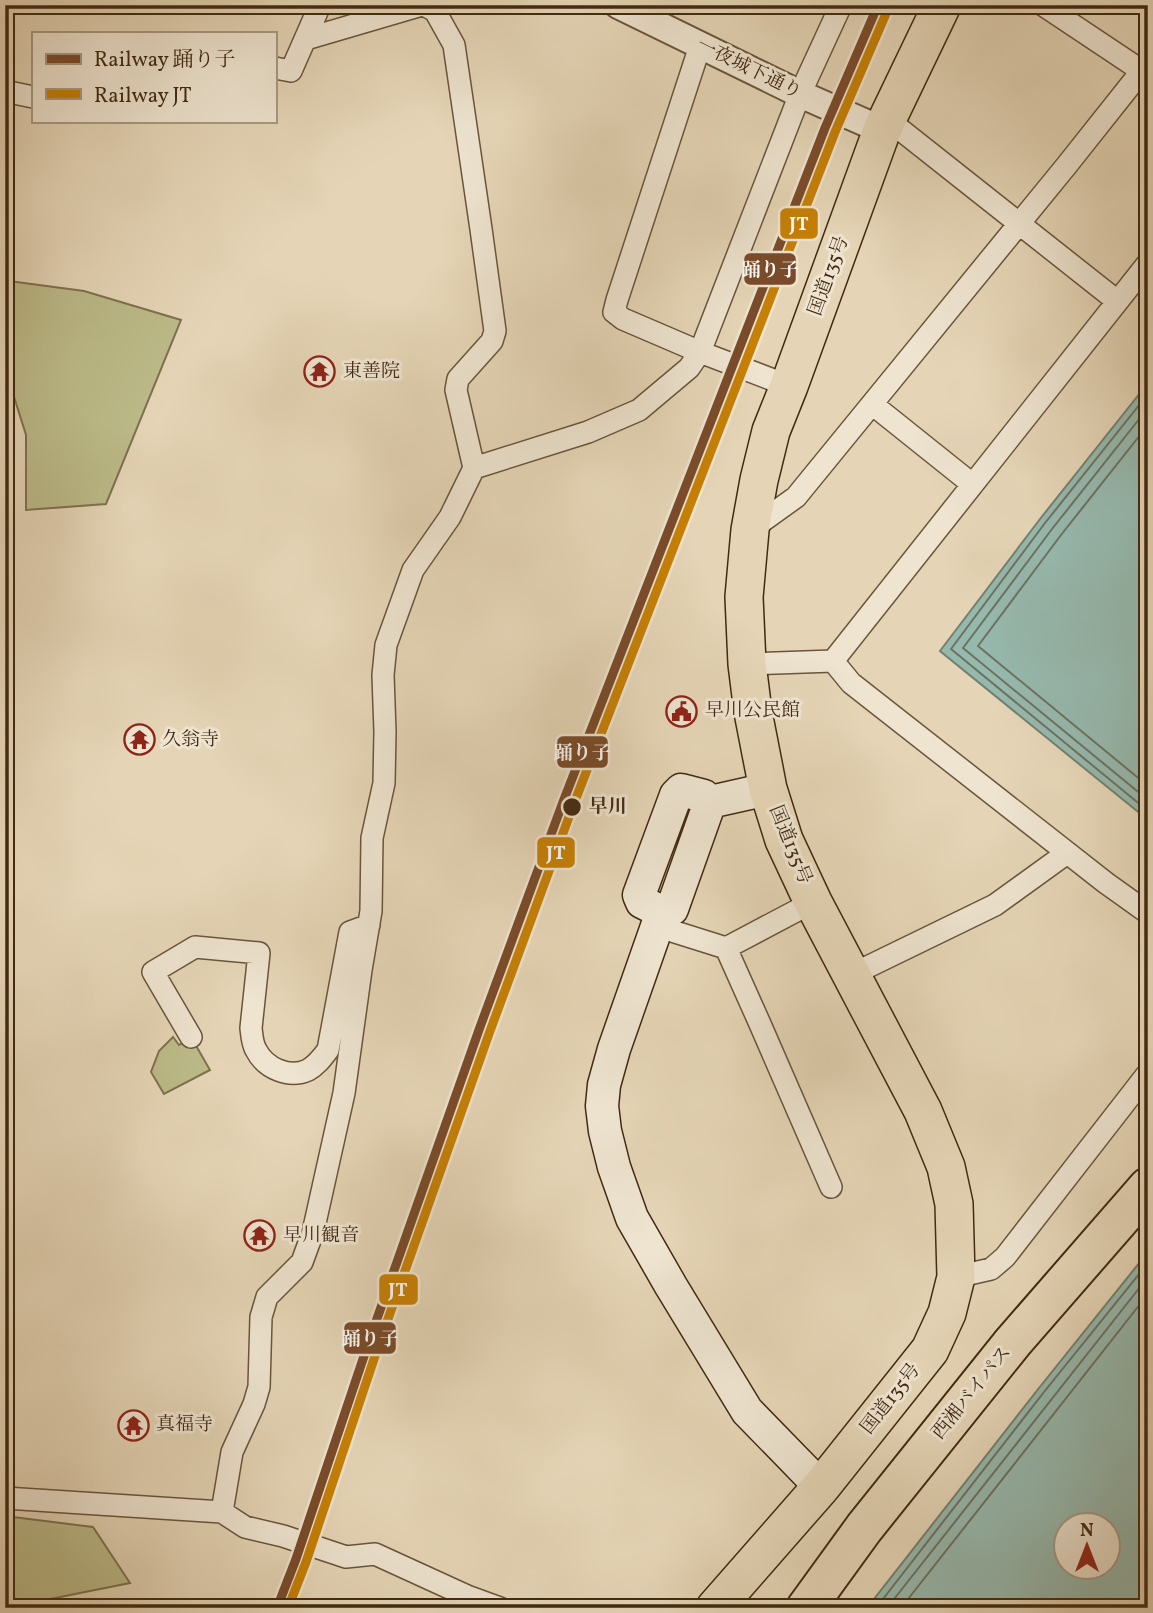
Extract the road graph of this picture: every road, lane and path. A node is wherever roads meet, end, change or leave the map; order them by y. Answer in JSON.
{"nodes":[{"id":1,"x":320,"y":5,"type":"edge"},
{"id":2,"x":618,"y":5,"type":"edge"},
{"id":3,"x":841,"y":5,"type":"edge"},
{"id":4,"x":942,"y":5,"type":"edge"},
{"id":5,"x":1043,"y":5,"type":"edge"},
{"id":6,"x":430,"y":7,"type":"edge"},
{"id":7,"x":306,"y":39,"type":"junction"},
{"id":8,"x":700,"y":46,"type":"junction"},
{"id":9,"x":276,"y":68,"type":"edge"},
{"id":10,"x":1146,"y":70,"type":"edge"},
{"id":11,"x":5,"y":90,"type":"edge"},
{"id":12,"x":800,"y":94,"type":"junction"},
{"id":13,"x":32,"y":97,"type":"edge"},
{"id":14,"x":884,"y":124,"type":"junction"},
{"id":15,"x":1019,"y":225,"type":"junction"},
{"id":16,"x":1148,"y":263,"type":"edge"},
{"id":17,"x":1117,"y":301,"type":"junction"},
{"id":18,"x":700,"y":352,"type":"junction"},
{"id":19,"x":789,"y":386,"type":"junction"},
{"id":20,"x":872,"y":404,"type":"junction"},
{"id":21,"x":474,"y":468,"type":"junction"},
{"id":22,"x":972,"y":484,"type":"junction"},
{"id":23,"x":750,"y":530,"type":"junction"},
{"id":24,"x":833,"y":661,"type":"junction"},
{"id":25,"x":747,"y":664,"type":"junction"},
{"id":26,"x":768,"y":789,"type":"junction"},
{"id":27,"x":1067,"y":853,"type":"junction"},
{"id":28,"x":813,"y":902,"type":"junction"},
{"id":29,"x":1148,"y":914,"type":"edge"},
{"id":30,"x":659,"y":919,"type":"junction"},
{"id":31,"x":369,"y":925,"type":"junction"},
{"id":32,"x":726,"y":948,"type":"junction"},
{"id":33,"x":851,"y":975,"type":"junction"},
{"id":34,"x":191,"y":1037,"type":"dead end"},
{"id":35,"x":1148,"y":1073,"type":"edge"},
{"id":36,"x":831,"y":1187,"type":"dead end"},
{"id":37,"x":1148,"y":1187,"type":"edge"},
{"id":38,"x":1148,"y":1203,"type":"edge"},
{"id":39,"x":956,"y":1277,"type":"junction"},
{"id":40,"x":821,"y":1487,"type":"junction"},
{"id":41,"x":5,"y":1498,"type":"edge"},
{"id":42,"x":222,"y":1512,"type":"junction"},
{"id":43,"x":500,"y":1608,"type":"edge"},
{"id":44,"x":715,"y":1608,"type":"edge"},
{"id":45,"x":806,"y":1608,"type":"edge"},
{"id":46,"x":820,"y":1608,"type":"edge"}],
"edges":[{"from":1,"to":7,"type":"street"},
{"from":2,"to":8,"type":"street","name":"一夜城下通り"},
{"from":3,"to":12,"type":"street"},
{"from":4,"to":14,"type":"highway","name":"国道135号"},
{"from":5,"to":10,"type":"street"},
{"from":6,"to":7,"type":"street"},
{"from":6,"to":21,"type":"street"},
{"from":7,"to":9,"type":"street"},
{"from":8,"to":12,"type":"street","name":"一夜城下通り"},
{"from":8,"to":18,"type":"street"},
{"from":10,"to":15,"type":"street"},
{"from":11,"to":13,"type":"street"},
{"from":12,"to":14,"type":"street","name":"一夜城下通り"},
{"from":12,"to":18,"type":"street"},
{"from":14,"to":15,"type":"street"},
{"from":14,"to":19,"type":"highway","name":"国道135号"},
{"from":15,"to":17,"type":"street"},
{"from":15,"to":20,"type":"street"},
{"from":16,"to":17,"type":"street"},
{"from":17,"to":22,"type":"street"},
{"from":18,"to":19,"type":"street"},
{"from":18,"to":21,"type":"street"},
{"from":19,"to":23,"type":"highway","name":"国道135号"},
{"from":20,"to":22,"type":"street"},
{"from":20,"to":23,"type":"street"},
{"from":21,"to":31,"type":"street"},
{"from":22,"to":24,"type":"street"},
{"from":23,"to":25,"type":"highway","name":"国道135号"},
{"from":24,"to":25,"type":"street"},
{"from":24,"to":27,"type":"street"},
{"from":25,"to":26,"type":"highway","name":"国道135号"},
{"from":26,"to":28,"type":"highway","name":"国道135号"},
{"from":26,"to":30,"type":"main road"},
{"from":27,"to":29,"type":"street"},
{"from":27,"to":33,"type":"street"},
{"from":28,"to":32,"type":"street"},
{"from":28,"to":33,"type":"highway","name":"国道135号"},
{"from":30,"to":32,"type":"street"},
{"from":30,"to":40,"type":"main road"},
{"from":31,"to":34,"type":"street"},
{"from":31,"to":42,"type":"street"},
{"from":32,"to":36,"type":"street"},
{"from":33,"to":39,"type":"highway","name":"国道135号"},
{"from":35,"to":39,"type":"street"},
{"from":37,"to":45,"type":"highway","name":"西湘バイパス"},
{"from":38,"to":46,"type":"highway","name":"西湘バイパス"},
{"from":39,"to":40,"type":"highway","name":"国道135号"},
{"from":40,"to":44,"type":"highway","name":"国道135号"},
{"from":41,"to":42,"type":"street"},
{"from":42,"to":43,"type":"street"}]}
